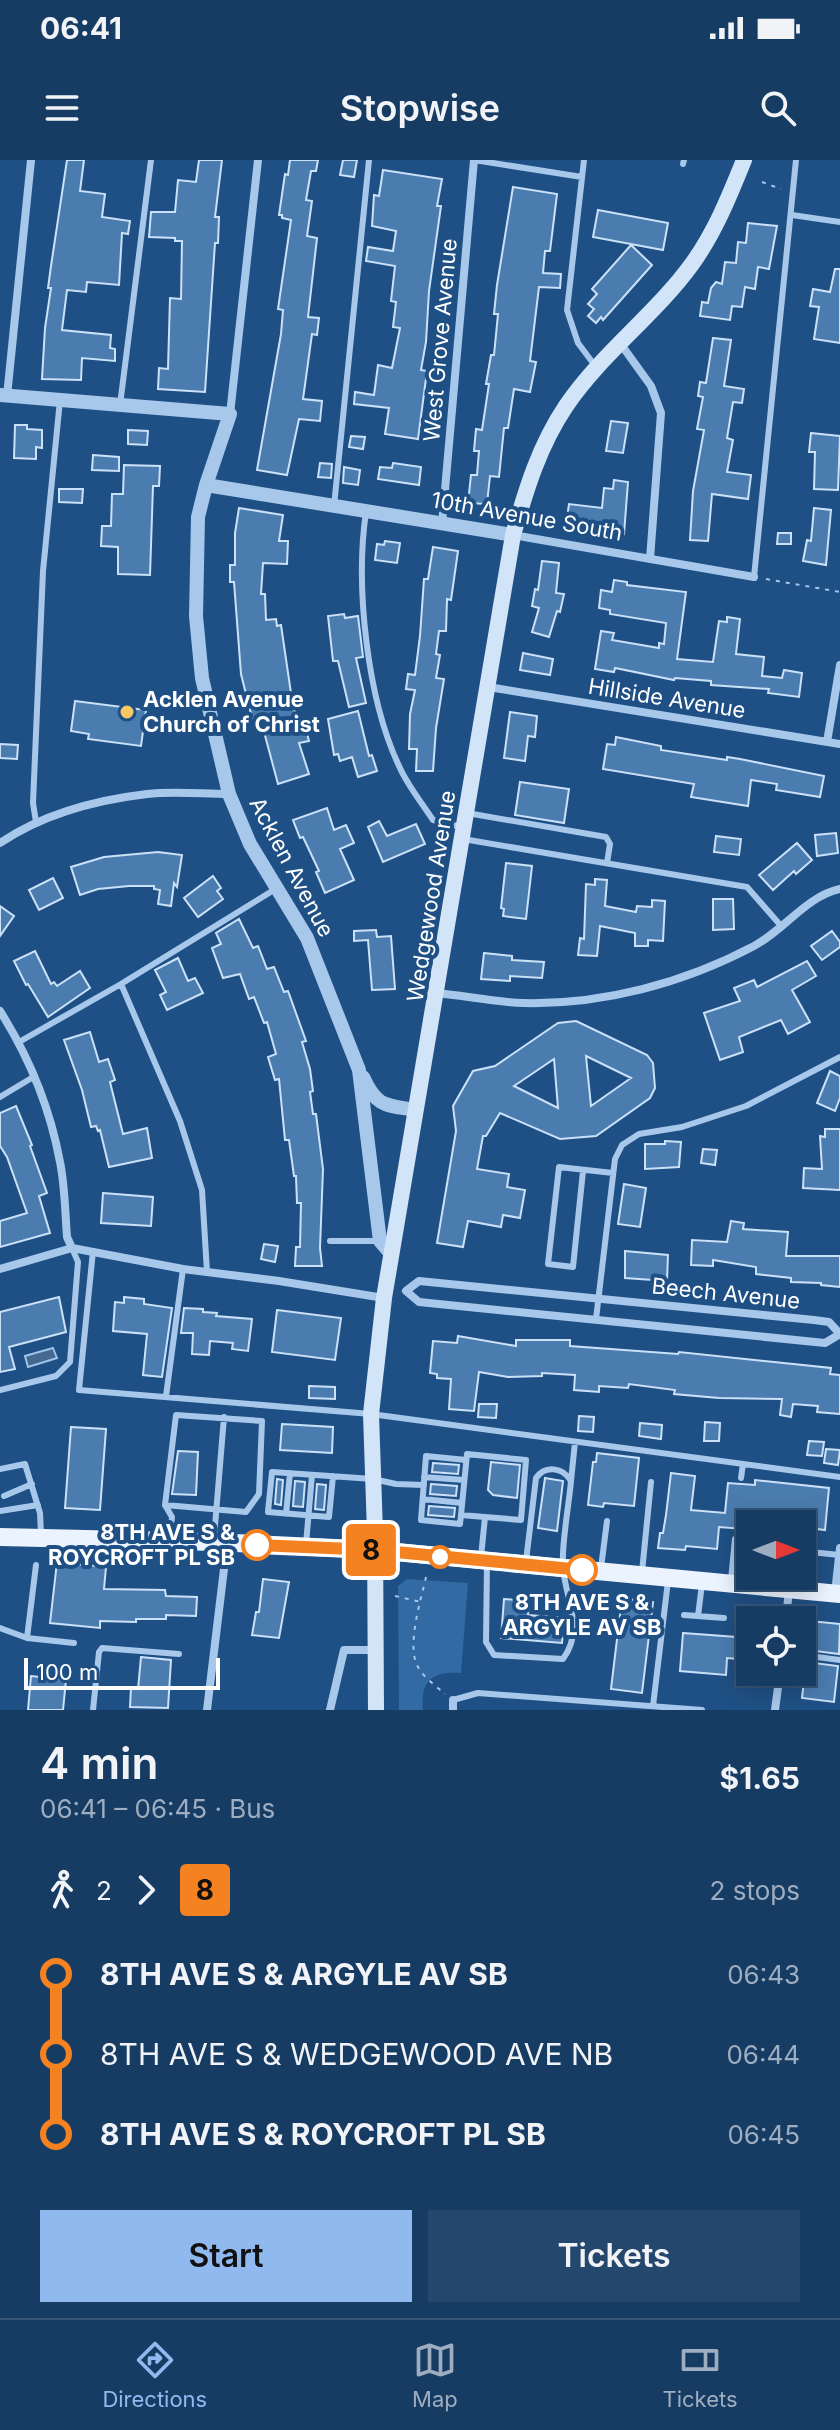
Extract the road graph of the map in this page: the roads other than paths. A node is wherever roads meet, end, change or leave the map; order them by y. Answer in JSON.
{"nodes":[{"id":1,"x":31,"y":160,"type":"edge"},
{"id":2,"x":151,"y":160,"type":"edge"},
{"id":3,"x":258,"y":160,"type":"edge"},
{"id":4,"x":369,"y":160,"type":"edge"},
{"id":5,"x":474,"y":160,"type":"edge"},
{"id":6,"x":584,"y":160,"type":"edge"},
{"id":7,"x":744,"y":160,"type":"edge"},
{"id":8,"x":796,"y":160,"type":"edge"},
{"id":9,"x":582,"y":177,"type":"junction"},
{"id":10,"x":792,"y":215,"type":"junction"},
{"id":11,"x":840,"y":222,"type":"edge"},
{"id":12,"x":620,"y":343,"type":"junction"},
{"id":13,"x":596,"y":367,"type":"junction"},
{"id":14,"x":3,"y":395,"type":"edge"},
{"id":15,"x":60,"y":400,"type":"junction"},
{"id":16,"x":120,"y":405,"type":"junction"},
{"id":17,"x":230,"y":414,"type":"junction"},
{"id":18,"x":206,"y":485,"type":"junction"},
{"id":19,"x":334,"y":506,"type":"junction"},
{"id":20,"x":366,"y":512,"type":"junction"},
{"id":21,"x":442,"y":524,"type":"junction"},
{"id":22,"x":513,"y":535,"type":"junction"},
{"id":23,"x":650,"y":559,"type":"junction"},
{"id":24,"x":754,"y":577,"type":"joint"},
{"id":25,"x":840,"y":665,"type":"edge"},
{"id":26,"x":488,"y":687,"type":"junction"},
{"id":27,"x":827,"y":742,"type":"junction"},
{"id":28,"x":840,"y":744,"type":"edge"},
{"id":29,"x":229,"y":794,"type":"junction"},
{"id":30,"x":36,"y":822,"type":"junction"},
{"id":31,"x":465,"y":827,"type":"junction"},
{"id":32,"x":0,"y":843,"type":"edge"},
{"id":33,"x":607,"y":863,"type":"junction"},
{"id":34,"x":277,"y":888,"type":"junction"},
{"id":35,"x":840,"y":889,"type":"edge"},
{"id":36,"x":782,"y":927,"type":"junction"},
{"id":37,"x":121,"y":984,"type":"junction"},
{"id":38,"x":437,"y":993,"type":"junction"},
{"id":39,"x":0,"y":1011,"type":"edge"},
{"id":40,"x":19,"y":1042,"type":"junction"},
{"id":41,"x":840,"y":1057,"type":"edge"},
{"id":42,"x":359,"y":1070,"type":"junction"},
{"id":43,"x":35,"y":1076,"type":"junction"},
{"id":44,"x":0,"y":1097,"type":"edge"},
{"id":45,"x":416,"y":1110,"type":"junction"},
{"id":46,"x":583,"y":1171,"type":"junction"},
{"id":47,"x":613,"y":1173,"type":"junction"},
{"id":48,"x":330,"y":1241,"type":"dead end"},
{"id":49,"x":380,"y":1241,"type":"junction"},
{"id":50,"x":72,"y":1248,"type":"junction"},
{"id":51,"x":93,"y":1251,"type":"junction"},
{"id":52,"x":392,"y":1255,"type":"junction"},
{"id":53,"x":0,"y":1269,"type":"edge"},
{"id":54,"x":183,"y":1269,"type":"junction"},
{"id":55,"x":207,"y":1272,"type":"junction"},
{"id":56,"x":406,"y":1291,"type":"junction"},
{"id":57,"x":385,"y":1294,"type":"junction"},
{"id":58,"x":599,"y":1298,"type":"junction"},
{"id":59,"x":633,"y":1301,"type":"junction"},
{"id":60,"x":596,"y":1319,"type":"junction"},
{"id":61,"x":631,"y":1322,"type":"junction"},
{"id":62,"x":840,"y":1334,"type":"edge"},
{"id":63,"x":0,"y":1390,"type":"edge"},
{"id":64,"x":166,"y":1396,"type":"junction"},
{"id":65,"x":263,"y":1405,"type":"junction"},
{"id":66,"x":371,"y":1414,"type":"junction"},
{"id":67,"x":224,"y":1417,"type":"junction"},
{"id":68,"x":258,"y":1421,"type":"junction"},
{"id":69,"x":575,"y":1442,"type":"junction"},
{"id":70,"x":466,"y":1460,"type":"junction"},
{"id":71,"x":743,"y":1464,"type":"junction"},
{"id":72,"x":0,"y":1469,"type":"edge"},
{"id":73,"x":290,"y":1473,"type":"junction"},
{"id":74,"x":312,"y":1475,"type":"junction"},
{"id":75,"x":333,"y":1476,"type":"junction"},
{"id":76,"x":840,"y":1477,"type":"edge"},
{"id":77,"x":741,"y":1478,"type":"dead end"},
{"id":78,"x":373,"y":1479,"type":"junction"},
{"id":79,"x":464,"y":1480,"type":"junction"},
{"id":80,"x":424,"y":1481,"type":"junction"},
{"id":81,"x":571,"y":1481,"type":"junction"},
{"id":82,"x":651,"y":1482,"type":"dead end"},
{"id":83,"x":32,"y":1484,"type":"junction"},
{"id":84,"x":4,"y":1496,"type":"dead end"},
{"id":85,"x":423,"y":1499,"type":"junction"},
{"id":86,"x":462,"y":1503,"type":"junction"},
{"id":87,"x":38,"y":1505,"type":"junction"},
{"id":88,"x":165,"y":1505,"type":"junction"},
{"id":89,"x":0,"y":1511,"type":"edge"},
{"id":90,"x":216,"y":1512,"type":"junction"},
{"id":91,"x":286,"y":1514,"type":"junction"},
{"id":92,"x":309,"y":1515,"type":"junction"},
{"id":93,"x":461,"y":1515,"type":"junction"},
{"id":94,"x":485,"y":1517,"type":"junction"},
{"id":95,"x":607,"y":1521,"type":"dead end"},
{"id":96,"x":0,"y":1537,"type":"edge"},
{"id":97,"x":41,"y":1538,"type":"junction"},
{"id":98,"x":735,"y":1539,"type":"dead end"},
{"id":99,"x":170,"y":1540,"type":"junction"},
{"id":100,"x":220,"y":1542,"type":"junction"},
{"id":101,"x":305,"y":1548,"type":"junction"},
{"id":102,"x":840,"y":1548,"type":"edge"},
{"id":103,"x":375,"y":1550,"type":"junction"},
{"id":104,"x":816,"y":1553,"type":"edge"},
{"id":105,"x":839,"y":1555,"type":"edge"},
{"id":106,"x":484,"y":1561,"type":"junction"},
{"id":107,"x":36,"y":1565,"type":"dead end"},
{"id":108,"x":526,"y":1565,"type":"junction"},
{"id":109,"x":563,"y":1568,"type":"junction"},
{"id":110,"x":601,"y":1572,"type":"junction"},
{"id":111,"x":642,"y":1575,"type":"junction"},
{"id":112,"x":669,"y":1578,"type":"junction"},
{"id":113,"x":702,"y":1580,"type":"junction"},
{"id":114,"x":730,"y":1583,"type":"junction"},
{"id":115,"x":736,"y":1584,"type":"edge"},
{"id":116,"x":805,"y":1590,"type":"edge"},
{"id":117,"x":837,"y":1594,"type":"edge"},
{"id":118,"x":684,"y":1615,"type":"dead end"},
{"id":119,"x":698,"y":1616,"type":"junction"},
{"id":120,"x":724,"y":1618,"type":"dead end"},
{"id":121,"x":0,"y":1628,"type":"edge"},
{"id":122,"x":27,"y":1638,"type":"junction"},
{"id":123,"x":74,"y":1643,"type":"dead end"},
{"id":124,"x":376,"y":1650,"type":"junction"},
{"id":125,"x":179,"y":1654,"type":"dead end"},
{"id":126,"x":816,"y":1657,"type":"edge"},
{"id":127,"x":840,"y":1660,"type":"edge"},
{"id":128,"x":778,"y":1686,"type":"edge"},
{"id":129,"x":453,"y":1700,"type":"joint"},
{"id":130,"x":653,"y":1706,"type":"junction"},
{"id":131,"x":618,"y":1707,"type":"edge"},
{"id":132,"x":93,"y":1710,"type":"edge"},
{"id":133,"x":207,"y":1710,"type":"edge"},
{"id":134,"x":330,"y":1710,"type":"edge"},
{"id":135,"x":376,"y":1710,"type":"edge"},
{"id":136,"x":453,"y":1710,"type":"edge"},
{"id":137,"x":702,"y":1710,"type":"edge"},
{"id":138,"x":775,"y":1710,"type":"edge"}],
"edges":[{"from":1,"to":14,"type":"street"},
{"from":2,"to":16,"type":"lane"},
{"from":3,"to":17,"type":"street","name":"Acklen Avenue"},
{"from":4,"to":19,"type":"lane"},
{"from":5,"to":9,"type":"lane"},
{"from":5,"to":21,"type":"street","name":"West Grove Avenue"},
{"from":6,"to":9,"type":"lane"},
{"from":7,"to":12,"type":"main road","name":"Wedgewood Avenue"},
{"from":8,"to":10,"type":"lane"},
{"from":9,"to":13,"type":"lane"},
{"from":10,"to":11,"type":"lane"},
{"from":10,"to":24,"type":"lane"},
{"from":12,"to":13,"type":"main road","name":"Wedgewood Avenue"},
{"from":12,"to":23,"type":"street"},
{"from":13,"to":22,"type":"main road","name":"Wedgewood Avenue"},
{"from":14,"to":15,"type":"street"},
{"from":15,"to":16,"type":"street"},
{"from":15,"to":30,"type":"lane"},
{"from":16,"to":17,"type":"street"},
{"from":17,"to":18,"type":"street","name":"Acklen Avenue"},
{"from":18,"to":19,"type":"street","name":"10th Avenue South"},
{"from":18,"to":29,"type":"street","name":"Acklen Avenue"},
{"from":19,"to":20,"type":"street","name":"10th Avenue South"},
{"from":20,"to":21,"type":"street","name":"10th Avenue South"},
{"from":20,"to":31,"type":"lane"},
{"from":21,"to":22,"type":"street","name":"10th Avenue South"},
{"from":22,"to":23,"type":"street","name":"10th Avenue South"},
{"from":22,"to":26,"type":"main road","name":"Wedgewood Avenue"},
{"from":23,"to":24,"type":"street","name":"10th Avenue South"},
{"from":25,"to":27,"type":"street"},
{"from":26,"to":27,"type":"street","name":"Hillside Avenue"},
{"from":26,"to":31,"type":"main road","name":"Wedgewood Avenue"},
{"from":27,"to":28,"type":"street","name":"Hillside Avenue"},
{"from":29,"to":30,"type":"street"},
{"from":29,"to":34,"type":"street","name":"Acklen Avenue"},
{"from":30,"to":32,"type":"street"},
{"from":31,"to":33,"type":"lane"},
{"from":31,"to":33,"type":"lane"},
{"from":31,"to":38,"type":"main road","name":"Wedgewood Avenue"},
{"from":33,"to":36,"type":"lane"},
{"from":34,"to":37,"type":"lane"},
{"from":34,"to":42,"type":"street","name":"Acklen Avenue"},
{"from":35,"to":36,"type":"street"},
{"from":36,"to":38,"type":"street"},
{"from":37,"to":40,"type":"lane"},
{"from":37,"to":55,"type":"lane"},
{"from":38,"to":45,"type":"main road","name":"Wedgewood Avenue"},
{"from":39,"to":40,"type":"street"},
{"from":40,"to":43,"type":"street"},
{"from":41,"to":47,"type":"lane"},
{"from":42,"to":45,"type":"street"},
{"from":42,"to":49,"type":"street","name":"Acklen Avenue"},
{"from":43,"to":44,"type":"lane"},
{"from":43,"to":50,"type":"street"},
{"from":45,"to":52,"type":"main road","name":"Wedgewood Avenue"},
{"from":46,"to":46,"type":"lane"},
{"from":46,"to":47,"type":"lane"},
{"from":47,"to":58,"type":"lane"},
{"from":48,"to":49,"type":"lane"},
{"from":49,"to":52,"type":"street"},
{"from":50,"to":51,"type":"street"},
{"from":50,"to":53,"type":"street"},
{"from":50,"to":63,"type":"lane"},
{"from":51,"to":54,"type":"street"},
{"from":51,"to":64,"type":"lane"},
{"from":52,"to":57,"type":"main road","name":"Wedgewood Avenue"},
{"from":54,"to":55,"type":"street"},
{"from":54,"to":64,"type":"lane"},
{"from":55,"to":57,"type":"street"},
{"from":56,"to":57,"type":"street"},
{"from":56,"to":58,"type":"street","name":"Beech Avenue"},
{"from":56,"to":60,"type":"street","name":"Beech Avenue"},
{"from":57,"to":66,"type":"main road","name":"Wedgewood Avenue"},
{"from":58,"to":59,"type":"street","name":"Beech Avenue"},
{"from":58,"to":60,"type":"lane"},
{"from":59,"to":61,"type":"street"},
{"from":59,"to":62,"type":"street","name":"Beech Avenue"},
{"from":60,"to":61,"type":"street","name":"Beech Avenue"},
{"from":61,"to":62,"type":"street","name":"Beech Avenue"},
{"from":64,"to":65,"type":"lane"},
{"from":65,"to":66,"type":"lane"},
{"from":65,"to":68,"type":"lane"},
{"from":66,"to":69,"type":"lane"},
{"from":66,"to":78,"type":"main road","name":"Wedgewood Avenue"},
{"from":67,"to":68,"type":"lane"},
{"from":67,"to":88,"type":"lane"},
{"from":67,"to":90,"type":"lane"},
{"from":68,"to":90,"type":"lane"},
{"from":69,"to":71,"type":"lane"},
{"from":69,"to":81,"type":"lane"},
{"from":70,"to":79,"type":"lane"},
{"from":70,"to":80,"type":"lane"},
{"from":70,"to":94,"type":"lane"},
{"from":71,"to":76,"type":"lane"},
{"from":71,"to":77,"type":"lane"},
{"from":72,"to":83,"type":"lane"},
{"from":73,"to":74,"type":"lane"},
{"from":73,"to":91,"type":"lane"},
{"from":73,"to":91,"type":"lane"},
{"from":74,"to":75,"type":"lane"},
{"from":74,"to":92,"type":"lane"},
{"from":75,"to":78,"type":"lane"},
{"from":75,"to":92,"type":"lane"},
{"from":78,"to":80,"type":"lane"},
{"from":78,"to":103,"type":"main road","name":"Wedgewood Avenue"},
{"from":79,"to":80,"type":"lane"},
{"from":79,"to":86,"type":"lane"},
{"from":80,"to":85,"type":"lane"},
{"from":81,"to":108,"type":"lane"},
{"from":81,"to":109,"type":"lane"},
{"from":82,"to":111,"type":"lane"},
{"from":83,"to":84,"type":"lane"},
{"from":83,"to":87,"type":"lane"},
{"from":85,"to":86,"type":"lane"},
{"from":85,"to":93,"type":"lane"},
{"from":86,"to":93,"type":"lane"},
{"from":87,"to":89,"type":"lane"},
{"from":87,"to":97,"type":"lane"},
{"from":88,"to":90,"type":"lane"},
{"from":88,"to":99,"type":"lane"},
{"from":90,"to":100,"type":"lane"},
{"from":91,"to":92,"type":"lane"},
{"from":92,"to":101,"type":"lane"},
{"from":93,"to":94,"type":"lane"},
{"from":94,"to":106,"type":"lane"},
{"from":95,"to":110,"type":"lane"},
{"from":96,"to":97,"type":"main road"},
{"from":97,"to":99,"type":"main road"},
{"from":98,"to":114,"type":"lane"},
{"from":99,"to":100,"type":"main road"},
{"from":100,"to":101,"type":"main road"},
{"from":100,"to":133,"type":"street"},
{"from":101,"to":103,"type":"main road"},
{"from":102,"to":105,"type":"street"},
{"from":103,"to":106,"type":"main road"},
{"from":103,"to":124,"type":"main road","name":"Wedgewood Avenue"},
{"from":104,"to":105,"type":"lane"},
{"from":105,"to":117,"type":"street"},
{"from":106,"to":108,"type":"main road"},
{"from":106,"to":109,"type":"lane"},
{"from":107,"to":122,"type":"lane"},
{"from":108,"to":109,"type":"main road"},
{"from":109,"to":110,"type":"main road"},
{"from":110,"to":111,"type":"main road"},
{"from":111,"to":112,"type":"main road"},
{"from":112,"to":113,"type":"main road"},
{"from":112,"to":130,"type":"lane"},
{"from":113,"to":114,"type":"main road"},
{"from":113,"to":119,"type":"lane"},
{"from":114,"to":115,"type":"main road"},
{"from":116,"to":117,"type":"main road"},
{"from":118,"to":119,"type":"lane"},
{"from":119,"to":120,"type":"lane"},
{"from":121,"to":122,"type":"lane"},
{"from":122,"to":123,"type":"lane"},
{"from":124,"to":134,"type":"street"},
{"from":124,"to":135,"type":"main road","name":"Wedgewood Avenue"},
{"from":125,"to":132,"type":"lane"},
{"from":126,"to":127,"type":"lane"},
{"from":128,"to":138,"type":"street"},
{"from":129,"to":131,"type":"lane"},
{"from":129,"to":136,"type":"street"},
{"from":130,"to":131,"type":"lane"},
{"from":130,"to":137,"type":"lane"}]}
